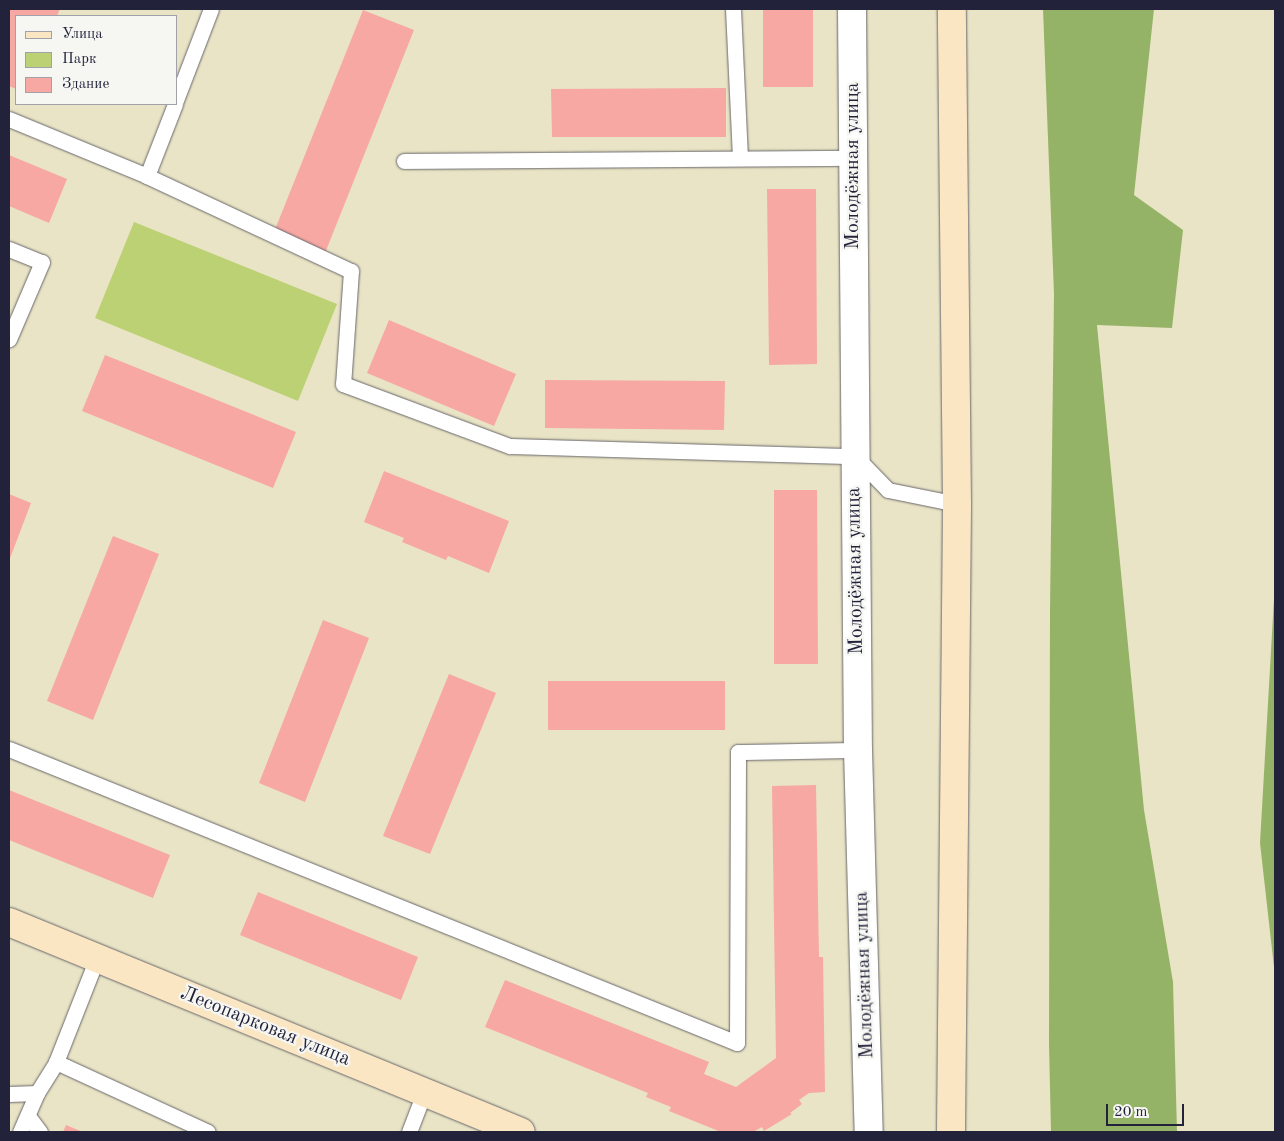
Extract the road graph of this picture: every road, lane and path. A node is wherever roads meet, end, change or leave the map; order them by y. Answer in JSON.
{"nodes":[{"id":1,"x":211,"y":9,"type":"edge"},
{"id":2,"x":733,"y":9,"type":"edge"},
{"id":3,"x":852,"y":9,"type":"edge"},
{"id":4,"x":952,"y":9,"type":"edge"},
{"id":5,"x":178,"y":95,"type":"edge"},
{"id":6,"x":175,"y":105,"type":"edge"},
{"id":7,"x":9,"y":119,"type":"edge"},
{"id":8,"x":740,"y":158,"type":"junction"},
{"id":9,"x":853,"y":158,"type":"junction"},
{"id":10,"x":404,"y":160,"type":"dead end"},
{"id":11,"x":147,"y":176,"type":"junction"},
{"id":12,"x":9,"y":249,"type":"edge"},
{"id":13,"x":9,"y":339,"type":"edge"},
{"id":14,"x":855,"y":456,"type":"junction"},
{"id":15,"x":957,"y":504,"type":"junction"},
{"id":16,"x":9,"y":749,"type":"edge"},
{"id":17,"x":858,"y":750,"type":"junction"},
{"id":18,"x":9,"y":922,"type":"edge"},
{"id":19,"x":97,"y":958,"type":"junction"},
{"id":20,"x":56,"y":1062,"type":"junction"},
{"id":21,"x":37,"y":1093,"type":"junction"},
{"id":22,"x":424,"y":1093,"type":"junction"},
{"id":23,"x":9,"y":1094,"type":"edge"},
{"id":24,"x":28,"y":1116,"type":"junction"},
{"id":25,"x":20,"y":1132,"type":"edge"},
{"id":26,"x":40,"y":1132,"type":"edge"},
{"id":27,"x":208,"y":1132,"type":"edge"},
{"id":28,"x":409,"y":1132,"type":"edge"},
{"id":29,"x":521,"y":1132,"type":"edge"},
{"id":30,"x":869,"y":1132,"type":"edge"},
{"id":31,"x":951,"y":1132,"type":"edge"}],
"edges":[{"from":1,"to":5,"type":"lane"},
{"from":2,"to":8,"type":"lane"},
{"from":3,"to":9,"type":"street","name":"Молодёжная улица"},
{"from":4,"to":15,"type":"street"},
{"from":6,"to":11,"type":"lane"},
{"from":7,"to":11,"type":"lane"},
{"from":8,"to":9,"type":"lane"},
{"from":8,"to":10,"type":"lane"},
{"from":9,"to":14,"type":"street","name":"Молодёжная улица"},
{"from":11,"to":14,"type":"lane"},
{"from":12,"to":13,"type":"lane"},
{"from":14,"to":15,"type":"lane"},
{"from":14,"to":17,"type":"street","name":"Молодёжная улица"},
{"from":15,"to":31,"type":"street"},
{"from":16,"to":17,"type":"lane"},
{"from":17,"to":30,"type":"street","name":"Молодёжная улица"},
{"from":18,"to":19,"type":"street","name":"Лесопарковая улица"},
{"from":19,"to":20,"type":"lane"},
{"from":19,"to":22,"type":"street","name":"Лесопарковая улица"},
{"from":20,"to":21,"type":"lane"},
{"from":20,"to":27,"type":"lane"},
{"from":21,"to":23,"type":"lane"},
{"from":21,"to":24,"type":"lane"},
{"from":22,"to":28,"type":"lane"},
{"from":22,"to":29,"type":"street","name":"Лесопарковая улица"},
{"from":24,"to":25,"type":"lane"},
{"from":24,"to":26,"type":"lane"}]}
